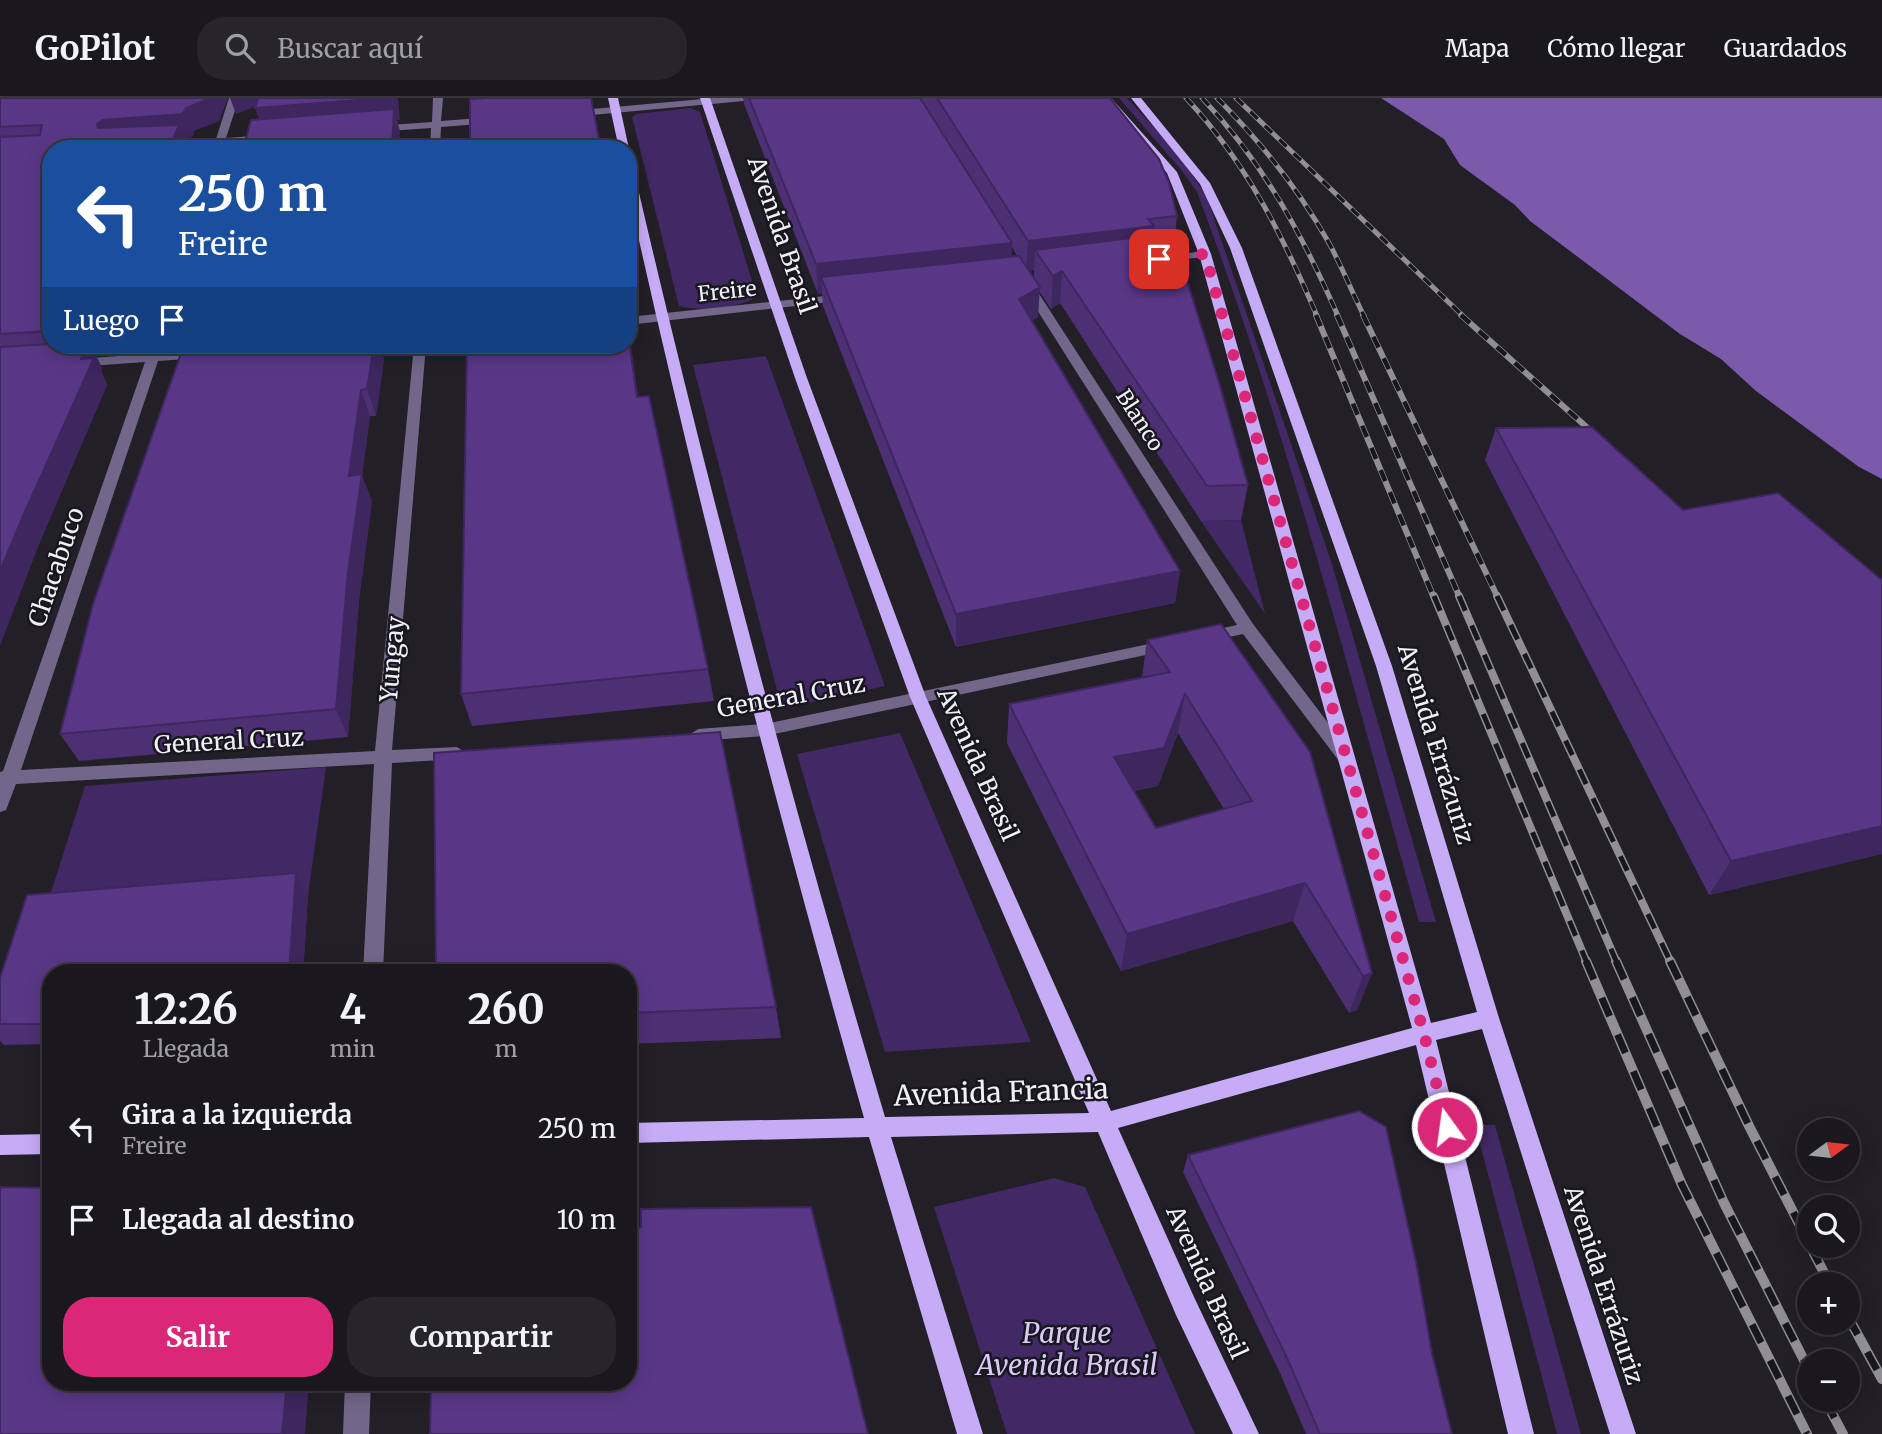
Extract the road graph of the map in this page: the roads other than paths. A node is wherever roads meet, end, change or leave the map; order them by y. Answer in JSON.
{"nodes":[{"id":1,"x":234,"y":98,"type":"edge"},
{"id":2,"x":438,"y":98,"type":"edge"},
{"id":3,"x":613,"y":98,"type":"edge"},
{"id":4,"x":744,"y":98,"type":"edge"},
{"id":5,"x":1106,"y":98,"type":"edge"},
{"id":6,"x":1136,"y":98,"type":"edge"},
{"id":7,"x":706,"y":100,"type":"edge"},
{"id":8,"x":616,"y":110,"type":"junction"},
{"id":9,"x":554,"y":115,"type":"edge"},
{"id":10,"x":501,"y":119,"type":"edge"},
{"id":11,"x":436,"y":124,"type":"junction"},
{"id":12,"x":366,"y":130,"type":"edge"},
{"id":13,"x":275,"y":137,"type":"edge"},
{"id":14,"x":220,"y":140,"type":"edge"},
{"id":15,"x":254,"y":140,"type":"edge"},
{"id":16,"x":435,"y":140,"type":"edge"},
{"id":17,"x":622,"y":140,"type":"edge"},
{"id":18,"x":637,"y":208,"type":"edge"},
{"id":19,"x":1205,"y":254,"type":"junction"},
{"id":20,"x":1146,"y":261,"type":"edge"},
{"id":21,"x":1021,"y":276,"type":"edge"},
{"id":22,"x":852,"y":297,"type":"edge"},
{"id":23,"x":776,"y":305,"type":"junction"},
{"id":24,"x":661,"y":318,"type":"junction"},
{"id":25,"x":637,"y":320,"type":"edge"},
{"id":26,"x":133,"y":354,"type":"edge"},
{"id":27,"x":154,"y":354,"type":"edge"},
{"id":28,"x":419,"y":354,"type":"edge"},
{"id":29,"x":66,"y":363,"type":"edge"},
{"id":30,"x":1247,"y":628,"type":"junction"},
{"id":31,"x":918,"y":697,"type":"junction"},
{"id":32,"x":765,"y":730,"type":"junction"},
{"id":33,"x":679,"y":737,"type":"edge"},
{"id":34,"x":478,"y":751,"type":"edge"},
{"id":35,"x":1345,"y":757,"type":"junction"},
{"id":36,"x":383,"y":758,"type":"junction"},
{"id":37,"x":5,"y":777,"type":"edge"},
{"id":38,"x":0,"y":805,"type":"edge"},
{"id":39,"x":373,"y":964,"type":"edge"},
{"id":40,"x":1489,"y":1018,"type":"junction"},
{"id":41,"x":1424,"y":1034,"type":"junction"},
{"id":42,"x":1106,"y":1122,"type":"junction"},
{"id":43,"x":876,"y":1127,"type":"junction"},
{"id":44,"x":637,"y":1133,"type":"edge"},
{"id":45,"x":42,"y":1144,"type":"edge"},
{"id":46,"x":0,"y":1145,"type":"edge"},
{"id":47,"x":358,"y":1391,"type":"edge"},
{"id":48,"x":356,"y":1434,"type":"edge"},
{"id":49,"x":970,"y":1434,"type":"edge"},
{"id":50,"x":1246,"y":1434,"type":"edge"},
{"id":51,"x":1521,"y":1434,"type":"edge"},
{"id":52,"x":1623,"y":1434,"type":"edge"}],
"edges":[{"from":1,"to":14,"type":"street"},
{"from":2,"to":11,"type":"street"},
{"from":3,"to":8,"type":"main road"},
{"from":4,"to":7,"type":"street"},
{"from":5,"to":19,"type":"main road"},
{"from":6,"to":40,"type":"main road","name":"Avenida Errázuriz"},
{"from":7,"to":8,"type":"street"},
{"from":7,"to":23,"type":"main road","name":"Avenida Brasil"},
{"from":8,"to":9,"type":"street"},
{"from":8,"to":17,"type":"main road"},
{"from":10,"to":11,"type":"street"},
{"from":11,"to":12,"type":"street"},
{"from":11,"to":16,"type":"street"},
{"from":13,"to":15,"type":"street"},
{"from":18,"to":24,"type":"main road"},
{"from":19,"to":20,"type":"street"},
{"from":19,"to":35,"type":"main road"},
{"from":21,"to":30,"type":"street","name":"Blanco"},
{"from":22,"to":23,"type":"street","name":"Freire"},
{"from":23,"to":24,"type":"street","name":"Freire"},
{"from":23,"to":31,"type":"main road","name":"Avenida Brasil"},
{"from":24,"to":25,"type":"street","name":"Freire"},
{"from":24,"to":32,"type":"main road"},
{"from":26,"to":29,"type":"street"},
{"from":27,"to":37,"type":"street","name":"Chacabuco"},
{"from":28,"to":36,"type":"street","name":"Yungay"},
{"from":30,"to":31,"type":"street","name":"General Cruz"},
{"from":30,"to":35,"type":"street","name":"Blanco"},
{"from":31,"to":32,"type":"street","name":"General Cruz"},
{"from":31,"to":42,"type":"main road","name":"Avenida Brasil"},
{"from":32,"to":33,"type":"street","name":"General Cruz"},
{"from":32,"to":43,"type":"main road"},
{"from":34,"to":36,"type":"street","name":"General Cruz"},
{"from":35,"to":41,"type":"main road"},
{"from":36,"to":37,"type":"street","name":"General Cruz"},
{"from":36,"to":39,"type":"street","name":"Yungay"},
{"from":37,"to":38,"type":"street","name":"Chacabuco"},
{"from":40,"to":41,"type":"main road","name":"Avenida Francia"},
{"from":40,"to":52,"type":"main road","name":"Avenida Errázuriz"},
{"from":41,"to":42,"type":"main road","name":"Avenida Francia"},
{"from":41,"to":51,"type":"main road"},
{"from":42,"to":43,"type":"main road","name":"Avenida Francia"},
{"from":42,"to":50,"type":"main road","name":"Avenida Brasil"},
{"from":43,"to":44,"type":"main road","name":"Avenida Francia"},
{"from":43,"to":49,"type":"main road"},
{"from":45,"to":46,"type":"main road"},
{"from":47,"to":48,"type":"street"}]}
